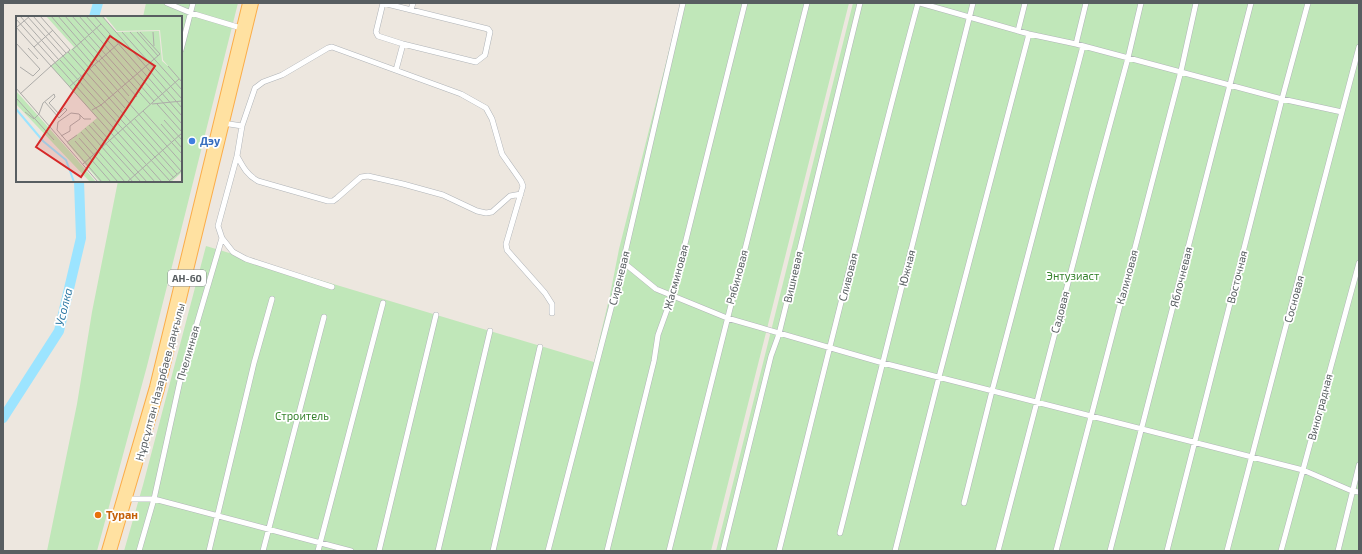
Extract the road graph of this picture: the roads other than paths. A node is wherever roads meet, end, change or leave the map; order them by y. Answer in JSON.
{"nodes":[{"id":1,"x":168,"y":3,"type":"edge"},
{"id":2,"x":193,"y":3,"type":"edge"},
{"id":3,"x":247,"y":3,"type":"edge"},
{"id":4,"x":254,"y":3,"type":"edge"},
{"id":5,"x":383,"y":3,"type":"edge"},
{"id":6,"x":413,"y":3,"type":"edge"},
{"id":7,"x":683,"y":3,"type":"edge"},
{"id":8,"x":745,"y":3,"type":"edge"},
{"id":9,"x":808,"y":3,"type":"edge"},
{"id":10,"x":860,"y":3,"type":"edge"},
{"id":11,"x":919,"y":3,"type":"edge"},
{"id":12,"x":973,"y":3,"type":"edge"},
{"id":13,"x":1025,"y":3,"type":"edge"},
{"id":14,"x":1086,"y":3,"type":"edge"},
{"id":15,"x":1141,"y":3,"type":"edge"},
{"id":16,"x":1196,"y":3,"type":"edge"},
{"id":17,"x":1251,"y":3,"type":"edge"},
{"id":18,"x":1308,"y":3,"type":"edge"},
{"id":19,"x":412,"y":10,"type":"junction"},
{"id":20,"x":191,"y":13,"type":"junction"},
{"id":21,"x":970,"y":17,"type":"junction"},
{"id":22,"x":241,"y":28,"type":"junction"},
{"id":23,"x":1018,"y":31,"type":"junction"},
{"id":24,"x":1029,"y":34,"type":"junction"},
{"id":25,"x":403,"y":44,"type":"junction"},
{"id":26,"x":1076,"y":44,"type":"junction"},
{"id":27,"x":182,"y":46,"type":"edge"},
{"id":28,"x":1083,"y":46,"type":"junction"},
{"id":29,"x":1359,"y":47,"type":"edge"},
{"id":30,"x":1128,"y":58,"type":"junction"},
{"id":31,"x":396,"y":70,"type":"junction"},
{"id":32,"x":1181,"y":71,"type":"junction"},
{"id":33,"x":1230,"y":86,"type":"junction"},
{"id":34,"x":1282,"y":99,"type":"junction"},
{"id":35,"x":1342,"y":112,"type":"junction"},
{"id":36,"x":221,"y":123,"type":"junction"},
{"id":37,"x":242,"y":126,"type":"junction"},
{"id":38,"x":237,"y":156,"type":"junction"},
{"id":39,"x":521,"y":194,"type":"junction"},
{"id":40,"x":222,"y":238,"type":"junction"},
{"id":41,"x":623,"y":262,"type":"junction"},
{"id":42,"x":1359,"y":263,"type":"edge"},
{"id":43,"x":332,"y":287,"type":"dead end"},
{"id":44,"x":672,"y":296,"type":"junction"},
{"id":45,"x":272,"y":299,"type":"dead end"},
{"id":46,"x":383,"y":303,"type":"dead end"},
{"id":47,"x":552,"y":313,"type":"dead end"},
{"id":48,"x":436,"y":315,"type":"dead end"},
{"id":49,"x":324,"y":317,"type":"dead end"},
{"id":50,"x":727,"y":318,"type":"junction"},
{"id":51,"x":490,"y":331,"type":"dead end"},
{"id":52,"x":779,"y":334,"type":"junction"},
{"id":53,"x":540,"y":347,"type":"dead end"},
{"id":54,"x":830,"y":348,"type":"junction"},
{"id":55,"x":883,"y":363,"type":"junction"},
{"id":56,"x":938,"y":377,"type":"junction"},
{"id":57,"x":992,"y":391,"type":"junction"},
{"id":58,"x":1037,"y":402,"type":"junction"},
{"id":59,"x":1090,"y":416,"type":"junction"},
{"id":60,"x":1142,"y":428,"type":"junction"},
{"id":61,"x":1194,"y":443,"type":"junction"},
{"id":62,"x":1253,"y":457,"type":"junction"},
{"id":63,"x":1359,"y":465,"type":"edge"},
{"id":64,"x":1303,"y":470,"type":"junction"},
{"id":65,"x":1352,"y":491,"type":"junction"},
{"id":66,"x":1359,"y":492,"type":"edge"},
{"id":67,"x":128,"y":499,"type":"junction"},
{"id":68,"x":154,"y":499,"type":"junction"},
{"id":69,"x":964,"y":503,"type":"dead end"},
{"id":70,"x":218,"y":516,"type":"junction"},
{"id":71,"x":268,"y":529,"type":"junction"},
{"id":72,"x":840,"y":533,"type":"dead end"},
{"id":73,"x":320,"y":543,"type":"junction"},
{"id":74,"x":106,"y":551,"type":"edge"},
{"id":75,"x":112,"y":551,"type":"edge"},
{"id":76,"x":138,"y":551,"type":"edge"},
{"id":77,"x":209,"y":551,"type":"edge"},
{"id":78,"x":263,"y":551,"type":"edge"},
{"id":79,"x":318,"y":551,"type":"edge"},
{"id":80,"x":351,"y":551,"type":"edge"},
{"id":81,"x":379,"y":551,"type":"edge"},
{"id":82,"x":438,"y":551,"type":"edge"},
{"id":83,"x":493,"y":551,"type":"edge"},
{"id":84,"x":548,"y":551,"type":"edge"},
{"id":85,"x":607,"y":551,"type":"edge"},
{"id":86,"x":669,"y":551,"type":"edge"},
{"id":87,"x":723,"y":551,"type":"edge"},
{"id":88,"x":779,"y":551,"type":"edge"},
{"id":89,"x":895,"y":551,"type":"edge"},
{"id":90,"x":998,"y":551,"type":"edge"},
{"id":91,"x":1056,"y":551,"type":"edge"},
{"id":92,"x":1110,"y":551,"type":"edge"},
{"id":93,"x":1167,"y":551,"type":"edge"},
{"id":94,"x":1227,"y":551,"type":"edge"},
{"id":95,"x":1282,"y":551,"type":"edge"},
{"id":96,"x":1338,"y":551,"type":"edge"}],
"edges":[{"from":1,"to":20,"type":"street"},
{"from":2,"to":20,"type":"street"},
{"from":3,"to":22,"type":"main road","name":"Нұрсұлтан Назарбаев даңғылы"},
{"from":4,"to":36,"type":"main road","name":"Нұрсұлтан Назарбаев даңғылы","number":"АН-60"},
{"from":5,"to":19,"type":"street"},
{"from":5,"to":25,"type":"street"},
{"from":6,"to":19,"type":"street"},
{"from":7,"to":41,"type":"street","name":"Сиреневая"},
{"from":8,"to":44,"type":"street","name":"Жасминовая"},
{"from":9,"to":50,"type":"street","name":"Рябиновая"},
{"from":10,"to":52,"type":"street","name":"Вишневая"},
{"from":11,"to":21,"type":"street"},
{"from":11,"to":54,"type":"street","name":"Сливовая"},
{"from":12,"to":21,"type":"street","name":"Южная"},
{"from":13,"to":23,"type":"street"},
{"from":14,"to":26,"type":"street"},
{"from":15,"to":30,"type":"street","name":"Садовая"},
{"from":16,"to":32,"type":"street","name":"Калиновая"},
{"from":17,"to":33,"type":"street","name":"Яблочневая"},
{"from":18,"to":34,"type":"street","name":"Восточная"},
{"from":19,"to":25,"type":"street"},
{"from":20,"to":22,"type":"street"},
{"from":20,"to":27,"type":"street"},
{"from":21,"to":23,"type":"street"},
{"from":21,"to":55,"type":"street","name":"Южная"},
{"from":22,"to":36,"type":"main road","name":"Нұрсұлтан Назарбаев даңғылы"},
{"from":23,"to":24,"type":"street"},
{"from":24,"to":26,"type":"street"},
{"from":24,"to":56,"type":"street"},
{"from":25,"to":31,"type":"street"},
{"from":26,"to":28,"type":"street"},
{"from":28,"to":30,"type":"street"},
{"from":28,"to":57,"type":"street"},
{"from":29,"to":35,"type":"street","name":"Сосновая"},
{"from":30,"to":32,"type":"street"},
{"from":30,"to":58,"type":"street","name":"Садовая"},
{"from":31,"to":37,"type":"street","name":"Пчелинная"},
{"from":31,"to":39,"type":"street"},
{"from":32,"to":33,"type":"street"},
{"from":32,"to":59,"type":"street","name":"Калиновая"},
{"from":33,"to":34,"type":"street"},
{"from":33,"to":60,"type":"street","name":"Яблочневая"},
{"from":34,"to":35,"type":"street"},
{"from":34,"to":61,"type":"street","name":"Восточная"},
{"from":35,"to":62,"type":"street","name":"Сосновая"},
{"from":36,"to":37,"type":"street"},
{"from":36,"to":67,"type":"main road","name":"Нұрсұлтан Назарбаев даңғылы","number":"АН-60"},
{"from":36,"to":74,"type":"main road","name":"Нұрсұлтан Назарбаев даңғылы"},
{"from":37,"to":38,"type":"street","name":"Пчелинная"},
{"from":38,"to":39,"type":"street"},
{"from":38,"to":40,"type":"street","name":"Пчелинная"},
{"from":39,"to":47,"type":"street"},
{"from":40,"to":43,"type":"street"},
{"from":40,"to":68,"type":"street","name":"Пчелинная"},
{"from":41,"to":44,"type":"street"},
{"from":41,"to":84,"type":"street","name":"Сиреневая"},
{"from":42,"to":64,"type":"street","name":"Виноградная"},
{"from":44,"to":50,"type":"street"},
{"from":44,"to":85,"type":"street","name":"Жасминовая"},
{"from":45,"to":70,"type":"street"},
{"from":46,"to":73,"type":"street"},
{"from":48,"to":81,"type":"street"},
{"from":49,"to":71,"type":"street"},
{"from":50,"to":52,"type":"street"},
{"from":50,"to":86,"type":"street","name":"Рябиновая"},
{"from":51,"to":82,"type":"street"},
{"from":52,"to":54,"type":"street"},
{"from":52,"to":87,"type":"street","name":"Вишневая"},
{"from":53,"to":83,"type":"street"},
{"from":54,"to":55,"type":"street"},
{"from":54,"to":88,"type":"street","name":"Сливовая"},
{"from":55,"to":56,"type":"street"},
{"from":55,"to":72,"type":"street","name":"Южная"},
{"from":56,"to":57,"type":"street"},
{"from":56,"to":89,"type":"street"},
{"from":57,"to":58,"type":"street"},
{"from":57,"to":69,"type":"street"},
{"from":58,"to":59,"type":"street"},
{"from":58,"to":90,"type":"street","name":"Садовая"},
{"from":59,"to":60,"type":"street"},
{"from":59,"to":91,"type":"street","name":"Калиновая"},
{"from":60,"to":61,"type":"street"},
{"from":60,"to":92,"type":"street","name":"Яблочневая"},
{"from":61,"to":62,"type":"street"},
{"from":61,"to":93,"type":"street","name":"Восточная"},
{"from":62,"to":64,"type":"street"},
{"from":62,"to":94,"type":"street","name":"Сосновая"},
{"from":63,"to":65,"type":"street"},
{"from":64,"to":65,"type":"street"},
{"from":64,"to":95,"type":"street","name":"Виноградная"},
{"from":65,"to":66,"type":"street"},
{"from":65,"to":96,"type":"street"},
{"from":67,"to":68,"type":"street"},
{"from":67,"to":75,"type":"main road","name":"Нұрсұлтан Назарбаев даңғылы","number":"АН-60"},
{"from":68,"to":70,"type":"street"},
{"from":68,"to":76,"type":"street","name":"Пчелинная"},
{"from":70,"to":71,"type":"street"},
{"from":70,"to":77,"type":"street"},
{"from":71,"to":73,"type":"street"},
{"from":71,"to":78,"type":"street"},
{"from":73,"to":79,"type":"street"},
{"from":73,"to":80,"type":"street"}]}
